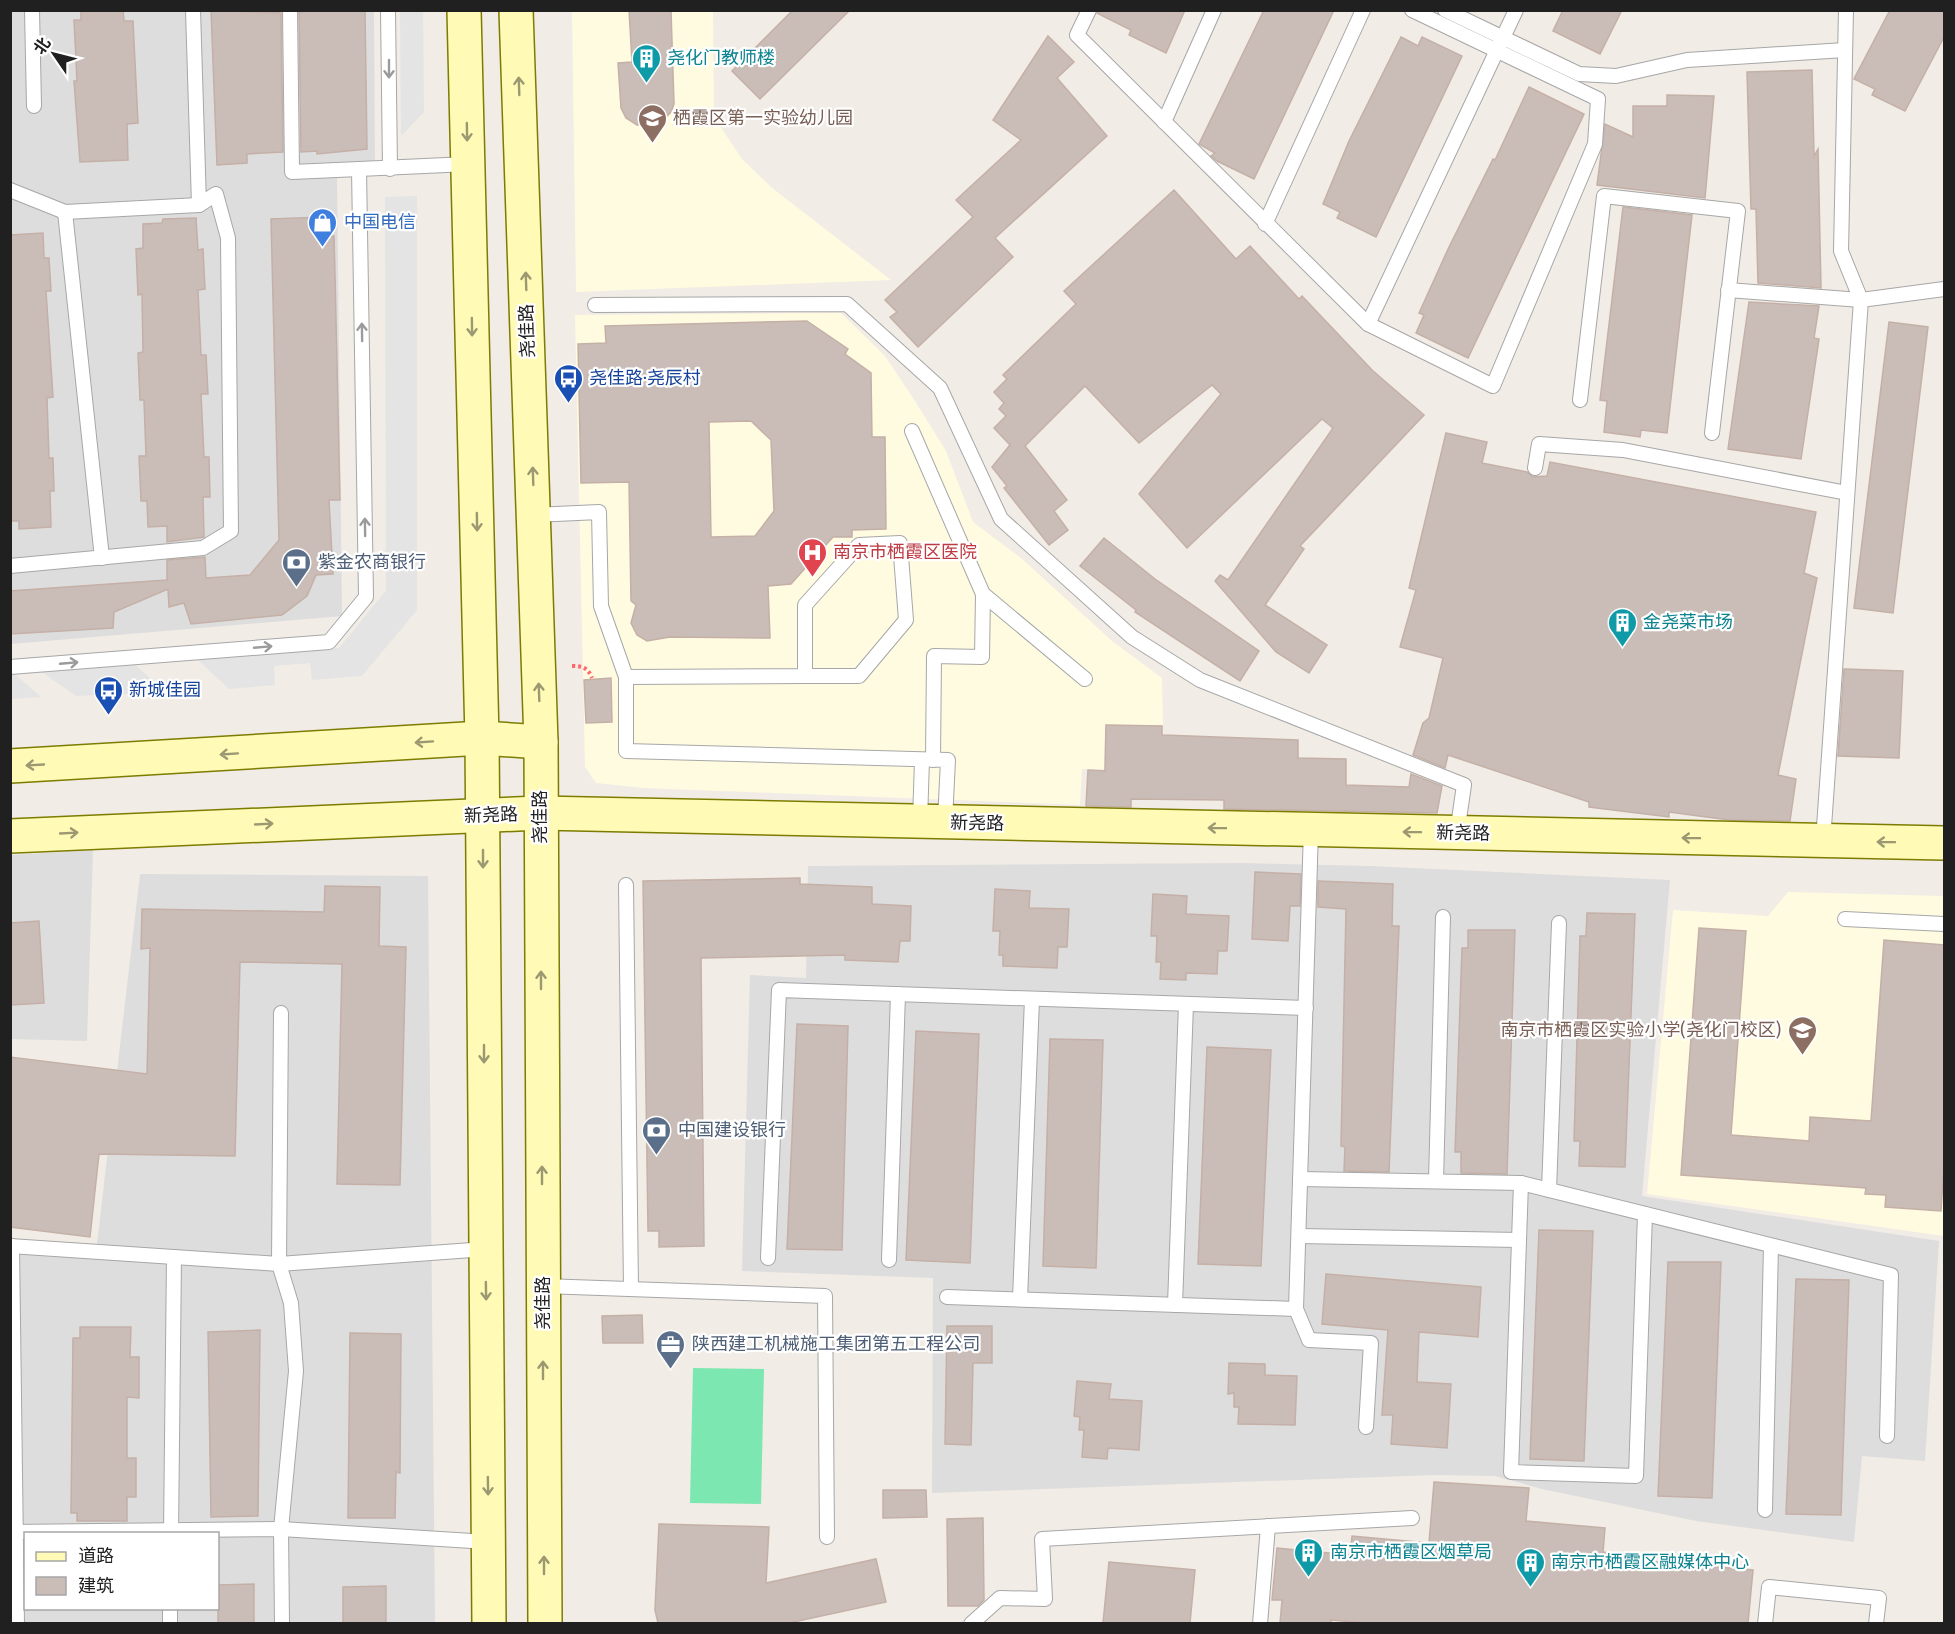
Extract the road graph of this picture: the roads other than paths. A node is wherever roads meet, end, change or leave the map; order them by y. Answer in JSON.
{"nodes":[{"id":1,"x":32,"y":10,"type":"edge"},
{"id":2,"x":193,"y":10,"type":"edge"},
{"id":3,"x":290,"y":10,"type":"edge"},
{"id":4,"x":388,"y":10,"type":"edge"},
{"id":5,"x":464,"y":10,"type":"edge"},
{"id":6,"x":516,"y":10,"type":"edge"},
{"id":7,"x":1089,"y":10,"type":"edge"},
{"id":8,"x":1214,"y":10,"type":"edge"},
{"id":9,"x":1363,"y":10,"type":"edge"},
{"id":10,"x":1412,"y":10,"type":"edge"},
{"id":11,"x":1445,"y":10,"type":"edge"},
{"id":12,"x":1516,"y":10,"type":"edge"},
{"id":13,"x":1846,"y":10,"type":"edge"},
{"id":14,"x":1500,"y":44,"type":"junction"},
{"id":15,"x":1845,"y":50,"type":"junction"},
{"id":16,"x":34,"y":106,"type":"dead end"},
{"id":17,"x":1164,"y":122,"type":"junction"},
{"id":18,"x":468,"y":164,"type":"junction"},
{"id":19,"x":359,"y":169,"type":"junction"},
{"id":20,"x":390,"y":169,"type":"junction"},
{"id":21,"x":10,"y":190,"type":"edge"},
{"id":22,"x":199,"y":205,"type":"junction"},
{"id":23,"x":65,"y":212,"type":"junction"},
{"id":24,"x":1265,"y":224,"type":"junction"},
{"id":25,"x":1944,"y":289,"type":"edge"},
{"id":26,"x":1728,"y":290,"type":"junction"},
{"id":27,"x":1861,"y":300,"type":"junction"},
{"id":28,"x":594,"y":305,"type":"dead end"},
{"id":29,"x":1368,"y":324,"type":"junction"},
{"id":30,"x":1580,"y":400,"type":"dead end"},
{"id":31,"x":912,"y":431,"type":"dead end"},
{"id":32,"x":1712,"y":433,"type":"dead end"},
{"id":33,"x":1535,"y":468,"type":"dead end"},
{"id":34,"x":1847,"y":493,"type":"junction"},
{"id":35,"x":534,"y":515,"type":"junction"},
{"id":36,"x":102,"y":558,"type":"junction"},
{"id":37,"x":10,"y":566,"type":"edge"},
{"id":38,"x":983,"y":594,"type":"junction"},
{"id":39,"x":10,"y":667,"type":"edge"},
{"id":40,"x":805,"y":676,"type":"junction"},
{"id":41,"x":626,"y":677,"type":"junction"},
{"id":42,"x":1085,"y":678,"type":"dead end"},
{"id":43,"x":482,"y":738,"type":"junction"},
{"id":44,"x":541,"y":742,"type":"junction"},
{"id":45,"x":927,"y":760,"type":"junction"},
{"id":46,"x":10,"y":766,"type":"edge"},
{"id":47,"x":540,"y":813,"type":"junction"},
{"id":48,"x":483,"y":814,"type":"junction"},
{"id":49,"x":933,"y":822,"type":"junction"},
{"id":50,"x":1311,"y":830,"type":"junction"},
{"id":51,"x":1457,"y":833,"type":"junction"},
{"id":52,"x":10,"y":836,"type":"edge"},
{"id":53,"x":1823,"y":841,"type":"junction"},
{"id":54,"x":1944,"y":843,"type":"edge"},
{"id":55,"x":626,"y":885,"type":"dead end"},
{"id":56,"x":1443,"y":917,"type":"dead end"},
{"id":57,"x":1845,"y":919,"type":"dead end"},
{"id":58,"x":1559,"y":923,"type":"dead end"},
{"id":59,"x":1944,"y":924,"type":"edge"},
{"id":60,"x":898,"y":994,"type":"junction"},
{"id":61,"x":1032,"y":999,"type":"junction"},
{"id":62,"x":1186,"y":1004,"type":"junction"},
{"id":63,"x":1306,"y":1008,"type":"junction"},
{"id":64,"x":281,"y":1013,"type":"dead end"},
{"id":65,"x":1300,"y":1179,"type":"junction"},
{"id":66,"x":1436,"y":1181,"type":"junction"},
{"id":67,"x":1521,"y":1183,"type":"junction"},
{"id":68,"x":1549,"y":1190,"type":"junction"},
{"id":69,"x":1645,"y":1214,"type":"junction"},
{"id":70,"x":1299,"y":1236,"type":"junction"},
{"id":71,"x":1519,"y":1240,"type":"junction"},
{"id":72,"x":11,"y":1246,"type":"edge"},
{"id":73,"x":1771,"y":1246,"type":"junction"},
{"id":74,"x":486,"y":1249,"type":"junction"},
{"id":75,"x":174,"y":1257,"type":"junction"},
{"id":76,"x":768,"y":1257,"type":"dead end"},
{"id":77,"x":889,"y":1260,"type":"dead end"},
{"id":78,"x":279,"y":1264,"type":"junction"},
{"id":79,"x":543,"y":1286,"type":"junction"},
{"id":80,"x":631,"y":1289,"type":"junction"},
{"id":81,"x":947,"y":1297,"type":"dead end"},
{"id":82,"x":1020,"y":1299,"type":"junction"},
{"id":83,"x":1175,"y":1305,"type":"junction"},
{"id":84,"x":1296,"y":1309,"type":"junction"},
{"id":85,"x":1366,"y":1428,"type":"dead end"},
{"id":86,"x":1887,"y":1436,"type":"dead end"},
{"id":87,"x":1765,"y":1510,"type":"dead end"},
{"id":88,"x":1412,"y":1518,"type":"dead end"},
{"id":89,"x":1268,"y":1526,"type":"junction"},
{"id":90,"x":281,"y":1529,"type":"junction"},
{"id":91,"x":171,"y":1531,"type":"edge"},
{"id":92,"x":13,"y":1532,"type":"edge"},
{"id":93,"x":827,"y":1537,"type":"dead end"},
{"id":94,"x":488,"y":1542,"type":"junction"},
{"id":95,"x":17,"y":1623,"type":"edge"},
{"id":96,"x":282,"y":1623,"type":"edge"},
{"id":97,"x":489,"y":1623,"type":"edge"},
{"id":98,"x":545,"y":1623,"type":"edge"},
{"id":99,"x":971,"y":1623,"type":"edge"},
{"id":100,"x":1260,"y":1623,"type":"edge"},
{"id":101,"x":1765,"y":1623,"type":"edge"},
{"id":102,"x":1876,"y":1623,"type":"edge"}],
"edges":[{"from":1,"to":16,"type":"lane"},
{"from":2,"to":22,"type":"lane"},
{"from":3,"to":19,"type":"lane"},
{"from":4,"to":20,"type":"lane","one_way":true},
{"from":5,"to":18,"type":"main road","one_way":true},
{"from":35,"to":6,"type":"main road","name":"尧佳路","one_way":true},
{"from":7,"to":17,"type":"lane"},
{"from":8,"to":17,"type":"lane"},
{"from":9,"to":24,"type":"lane"},
{"from":10,"to":14,"type":"lane"},
{"from":11,"to":14,"type":"lane"},
{"from":12,"to":14,"type":"lane"},
{"from":13,"to":15,"type":"lane"},
{"from":14,"to":15,"type":"lane"},
{"from":14,"to":29,"type":"lane"},
{"from":14,"to":29,"type":"lane"},
{"from":15,"to":27,"type":"lane"},
{"from":17,"to":24,"type":"lane"},
{"from":18,"to":20,"type":"lane"},
{"from":18,"to":43,"type":"main road","one_way":true},
{"from":19,"to":20,"type":"lane"},
{"from":39,"to":19,"type":"lane","one_way":true},
{"from":21,"to":23,"type":"lane"},
{"from":22,"to":23,"type":"lane"},
{"from":22,"to":36,"type":"lane"},
{"from":23,"to":36,"type":"lane"},
{"from":24,"to":29,"type":"lane"},
{"from":25,"to":27,"type":"lane"},
{"from":26,"to":27,"type":"lane"},
{"from":26,"to":30,"type":"lane"},
{"from":26,"to":32,"type":"lane"},
{"from":27,"to":34,"type":"lane"},
{"from":28,"to":51,"type":"lane"},
{"from":31,"to":38,"type":"lane"},
{"from":33,"to":34,"type":"lane"},
{"from":34,"to":53,"type":"lane"},
{"from":35,"to":41,"type":"lane"},
{"from":44,"to":35,"type":"main road","name":"尧佳路","one_way":true},
{"from":36,"to":37,"type":"lane"},
{"from":38,"to":42,"type":"lane"},
{"from":38,"to":45,"type":"lane"},
{"from":40,"to":40,"type":"lane"},
{"from":40,"to":41,"type":"lane"},
{"from":41,"to":45,"type":"lane"},
{"from":43,"to":44,"type":"main road"},
{"from":43,"to":46,"type":"main road","one_way":true},
{"from":43,"to":48,"type":"main road"},
{"from":44,"to":47,"type":"main road","name":"尧佳路"},
{"from":45,"to":49,"type":"lane"},
{"from":45,"to":49,"type":"lane"},
{"from":47,"to":48,"type":"main road","name":"新尧路"},
{"from":47,"to":49,"type":"main road","name":"新尧路"},
{"from":79,"to":47,"type":"main road","name":"尧佳路","one_way":true},
{"from":52,"to":48,"type":"main road","name":"新尧路","one_way":true},
{"from":48,"to":74,"type":"main road","one_way":true},
{"from":50,"to":49,"type":"main road","name":"新尧路","one_way":true},
{"from":51,"to":50,"type":"main road","name":"新尧路","one_way":true},
{"from":50,"to":63,"type":"lane"},
{"from":53,"to":51,"type":"main road","name":"新尧路","one_way":true},
{"from":54,"to":53,"type":"main road","name":"新尧路","one_way":true},
{"from":55,"to":80,"type":"lane"},
{"from":56,"to":66,"type":"lane"},
{"from":57,"to":59,"type":"lane"},
{"from":58,"to":68,"type":"lane"},
{"from":60,"to":61,"type":"lane"},
{"from":60,"to":76,"type":"lane"},
{"from":60,"to":77,"type":"lane"},
{"from":61,"to":62,"type":"lane"},
{"from":61,"to":82,"type":"lane"},
{"from":62,"to":63,"type":"lane"},
{"from":62,"to":83,"type":"lane"},
{"from":63,"to":65,"type":"lane"},
{"from":64,"to":78,"type":"lane"},
{"from":65,"to":66,"type":"lane"},
{"from":65,"to":70,"type":"lane"},
{"from":66,"to":67,"type":"lane"},
{"from":67,"to":68,"type":"lane"},
{"from":67,"to":71,"type":"lane"},
{"from":68,"to":69,"type":"lane"},
{"from":69,"to":71,"type":"lane"},
{"from":69,"to":73,"type":"lane"},
{"from":70,"to":71,"type":"lane"},
{"from":70,"to":84,"type":"lane"},
{"from":72,"to":75,"type":"lane"},
{"from":72,"to":92,"type":"lane"},
{"from":73,"to":86,"type":"lane"},
{"from":73,"to":87,"type":"lane"},
{"from":74,"to":78,"type":"lane"},
{"from":74,"to":94,"type":"main road","one_way":true},
{"from":75,"to":78,"type":"lane"},
{"from":75,"to":91,"type":"lane"},
{"from":78,"to":90,"type":"lane"},
{"from":79,"to":80,"type":"lane"},
{"from":98,"to":79,"type":"main road","name":"尧佳路","one_way":true},
{"from":80,"to":93,"type":"lane"},
{"from":81,"to":82,"type":"lane"},
{"from":82,"to":83,"type":"lane"},
{"from":83,"to":84,"type":"lane"},
{"from":84,"to":85,"type":"lane"},
{"from":88,"to":89,"type":"lane"},
{"from":89,"to":99,"type":"lane"},
{"from":89,"to":100,"type":"lane"},
{"from":90,"to":91,"type":"lane"},
{"from":90,"to":94,"type":"lane"},
{"from":90,"to":96,"type":"lane"},
{"from":91,"to":92,"type":"lane"},
{"from":92,"to":95,"type":"lane"},
{"from":94,"to":97,"type":"main road"},
{"from":101,"to":102,"type":"lane"}]}
